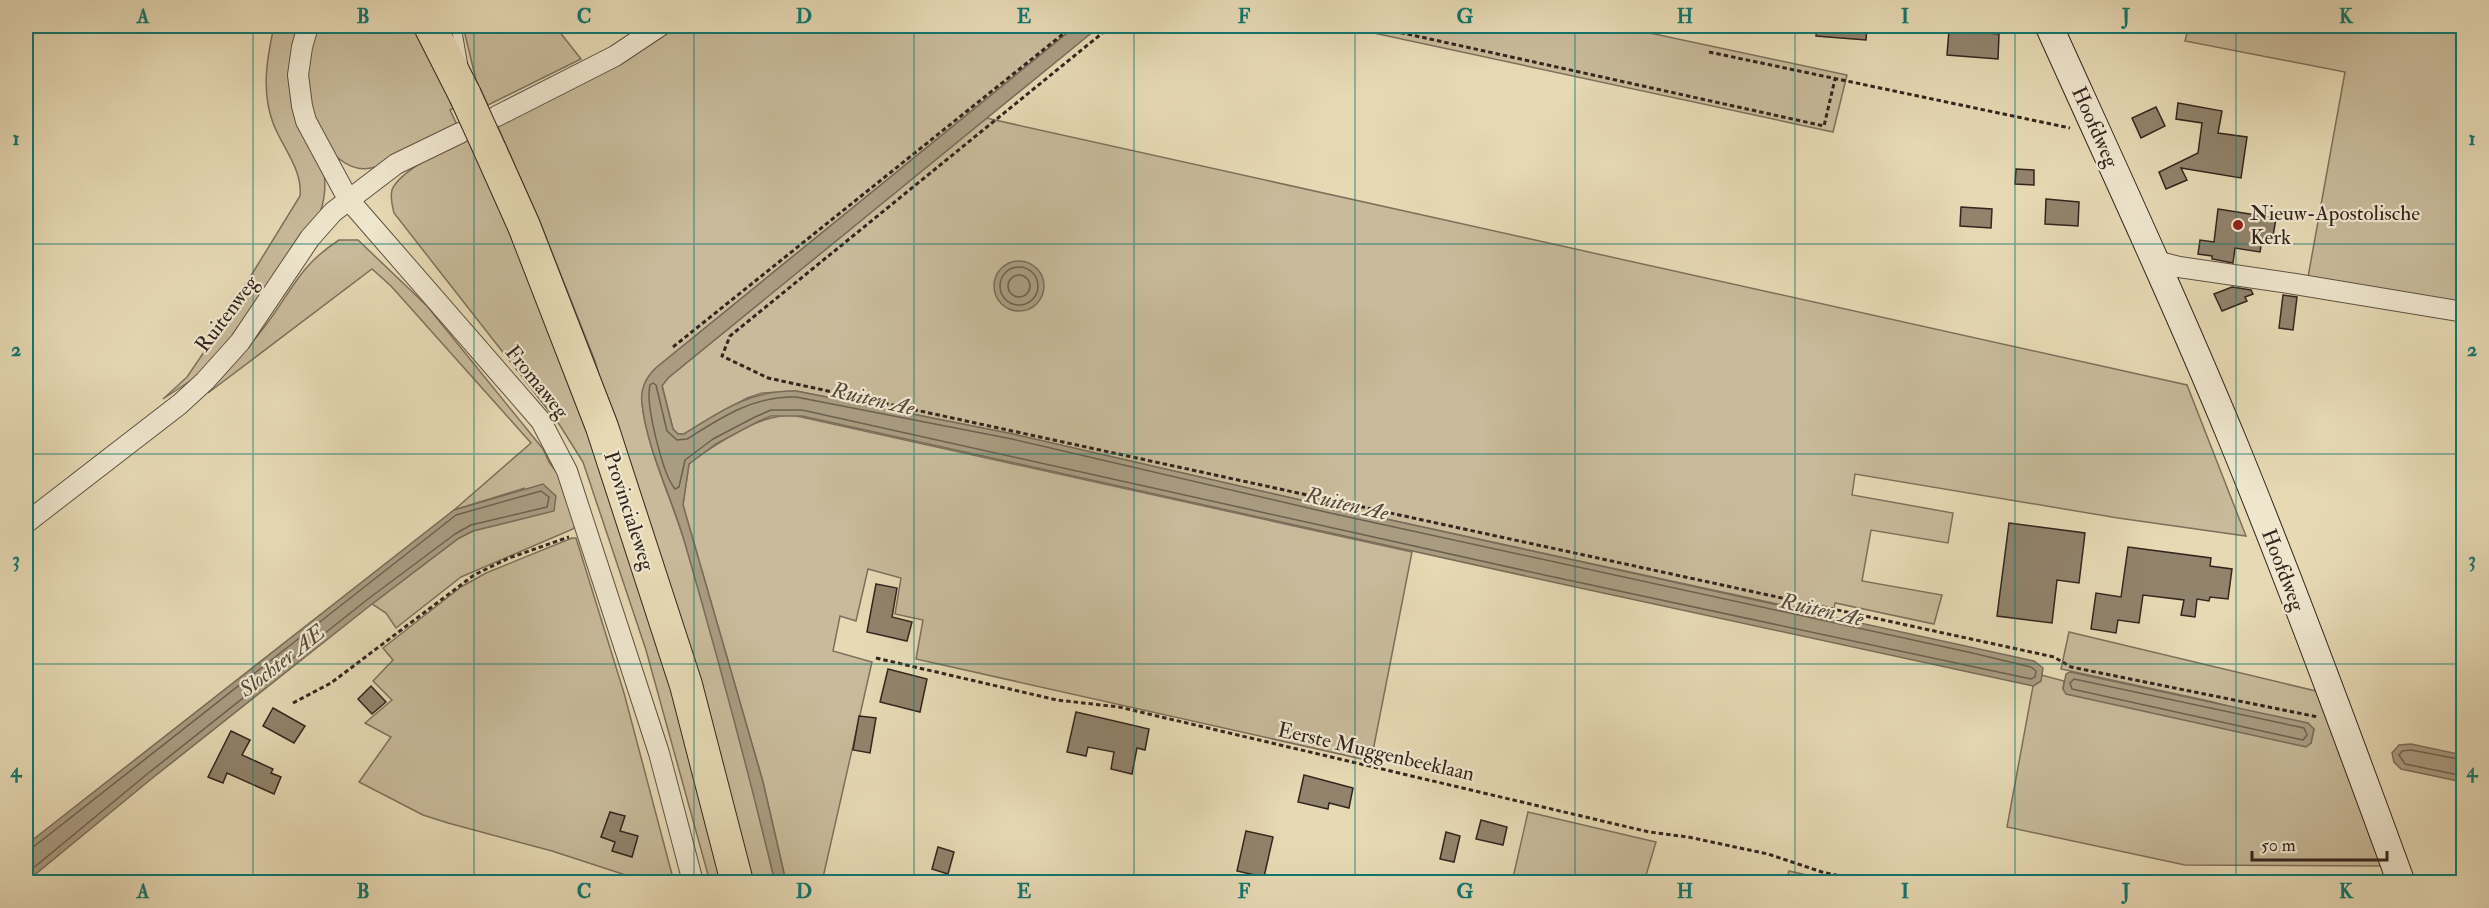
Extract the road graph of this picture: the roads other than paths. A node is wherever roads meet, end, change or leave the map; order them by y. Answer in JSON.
{"nodes":[{"id":1,"x":308,"y":26,"type":"edge"},
{"id":2,"x":430,"y":26,"type":"edge"},
{"id":3,"x":456,"y":26,"type":"edge"},
{"id":4,"x":660,"y":26,"type":"edge"},
{"id":5,"x":2049,"y":26,"type":"edge"},
{"id":6,"x":465,"y":95,"type":"junction"},
{"id":7,"x":497,"y":116,"type":"dead end"},
{"id":8,"x":460,"y":133,"type":"dead end"},
{"id":9,"x":348,"y":199,"type":"junction"},
{"id":10,"x":2156,"y":261,"type":"junction"},
{"id":11,"x":2463,"y":312,"type":"edge"},
{"id":12,"x":26,"y":523,"type":"edge"},
{"id":13,"x":693,"y":882,"type":"edge"},
{"id":14,"x":737,"y":882,"type":"edge"},
{"id":15,"x":2401,"y":882,"type":"edge"}],
"edges":[{"from":1,"to":9,"type":"street","name":"Fromaweg"},
{"from":2,"to":6,"type":"highway"},
{"from":3,"to":6,"type":"lane"},
{"from":4,"to":7,"type":"street"},
{"from":5,"to":10,"type":"main road","name":"Hoofdweg"},
{"from":6,"to":14,"type":"highway","name":"Provincialeweg","bridge":true},
{"from":8,"to":9,"type":"street","name":"Ruitenweg"},
{"from":9,"to":12,"type":"street","name":"Ruitenweg"},
{"from":9,"to":13,"type":"street","name":"Fromaweg"},
{"from":10,"to":11,"type":"street"},
{"from":10,"to":15,"type":"main road","name":"Hoofdweg"}]}
